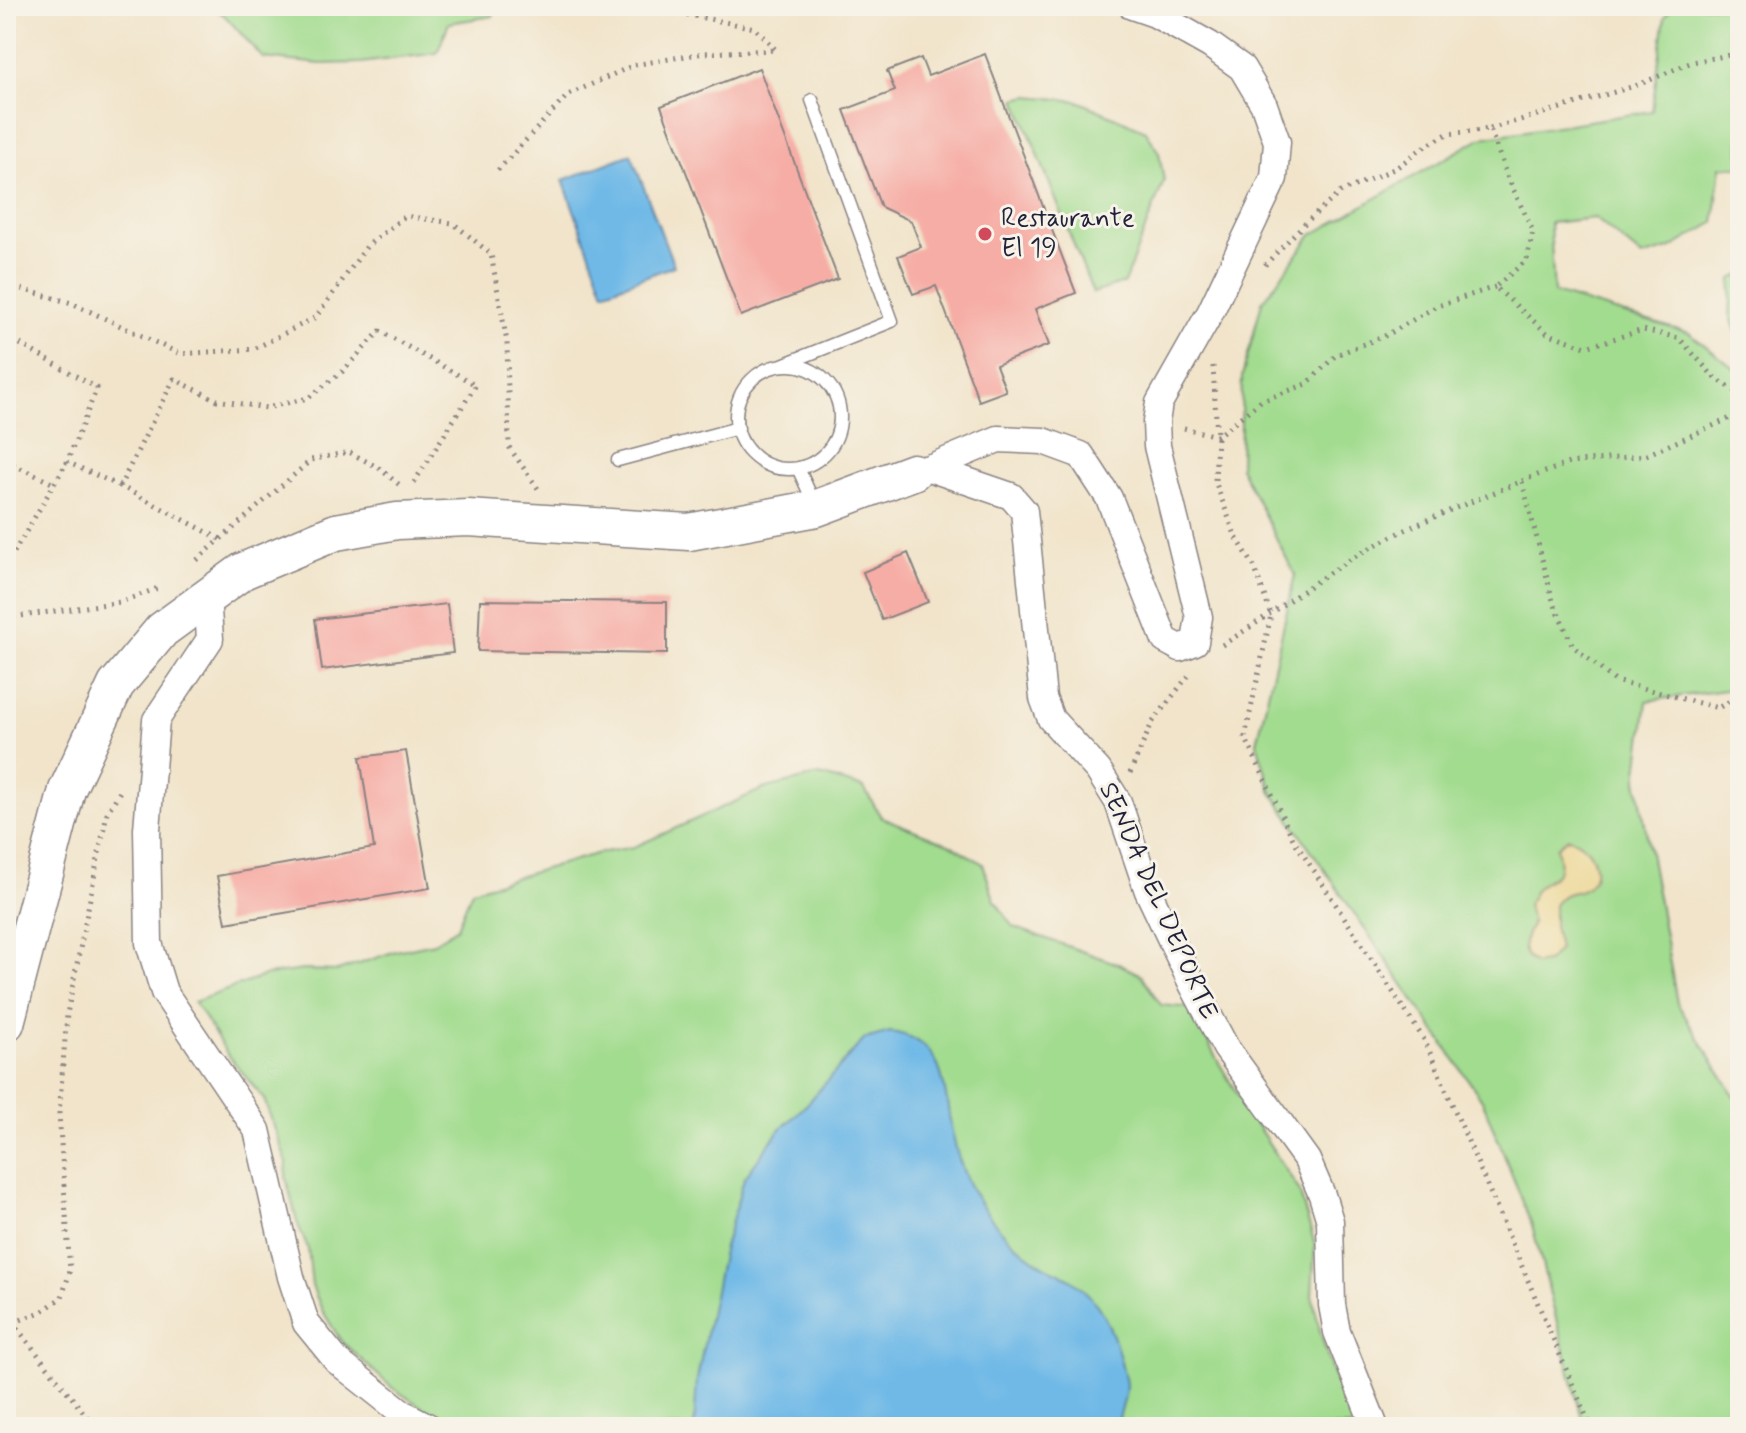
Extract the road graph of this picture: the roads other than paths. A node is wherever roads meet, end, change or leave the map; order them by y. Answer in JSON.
{"nodes":[{"id":1,"x":1132,"y":6,"type":"edge"},
{"id":2,"x":812,"y":100,"type":"dead end"},
{"id":3,"x":782,"y":365,"type":"junction"},
{"id":4,"x":738,"y":428,"type":"junction"},
{"id":5,"x":618,"y":460,"type":"dead end"},
{"id":6,"x":798,"y":468,"type":"junction"},
{"id":7,"x":921,"y":470,"type":"junction"},
{"id":8,"x":817,"y":508,"type":"junction"},
{"id":9,"x":199,"y":581,"type":"junction"},
{"id":10,"x":6,"y":1023,"type":"edge"},
{"id":11,"x":429,"y":1427,"type":"edge"},
{"id":12,"x":1375,"y":1427,"type":"edge"}],
"edges":[{"from":1,"to":7,"type":"street"},
{"from":2,"to":3,"type":"lane"},
{"from":3,"to":4,"type":"lane"},
{"from":3,"to":6,"type":"lane"},
{"from":4,"to":5,"type":"lane"},
{"from":4,"to":6,"type":"lane"},
{"from":6,"to":8,"type":"lane"},
{"from":7,"to":8,"type":"street"},
{"from":7,"to":12,"type":"street","name":"SENDA DEL DEPORTE"},
{"from":8,"to":9,"type":"street"},
{"from":9,"to":10,"type":"street"},
{"from":9,"to":11,"type":"street"}]}
